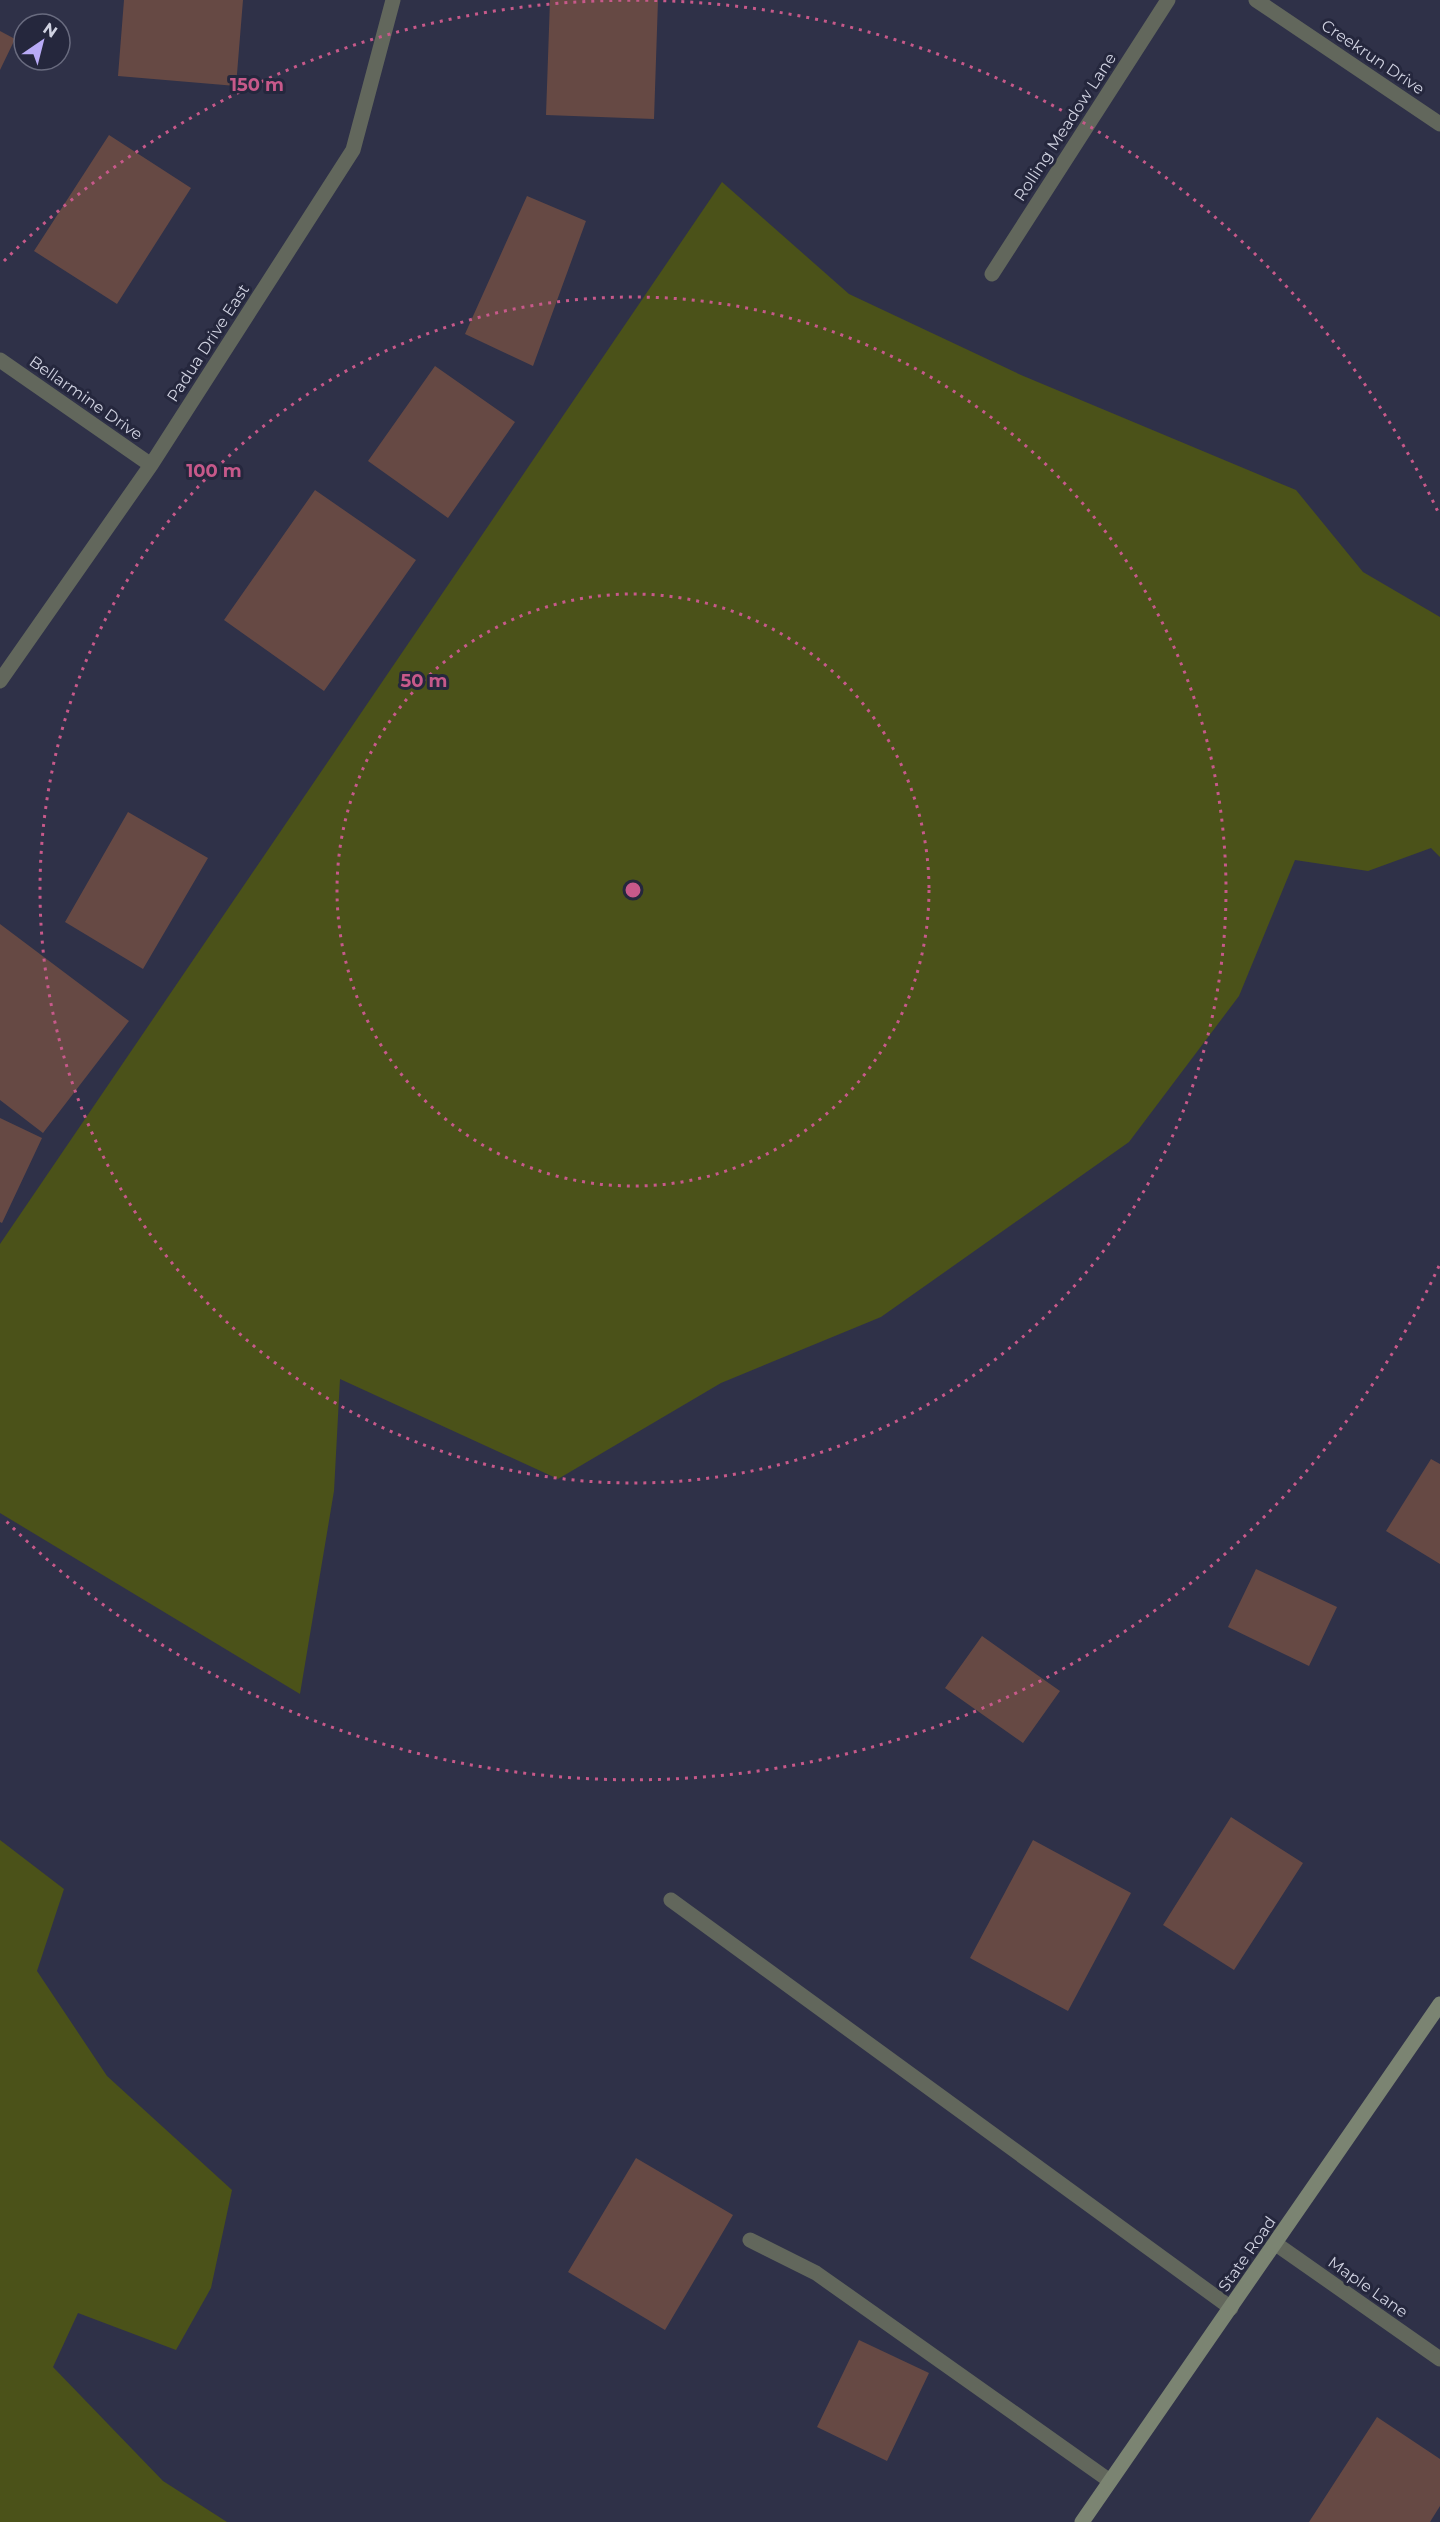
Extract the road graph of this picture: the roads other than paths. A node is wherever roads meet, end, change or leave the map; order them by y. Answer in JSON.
{"nodes":[{"id":1,"x":393,"y":0,"type":"edge"},
{"id":2,"x":1168,"y":0,"type":"edge"},
{"id":3,"x":1256,"y":0,"type":"edge"},
{"id":4,"x":1440,"y":124,"type":"edge"},
{"id":5,"x":992,"y":274,"type":"dead end"},
{"id":6,"x":0,"y":360,"type":"edge"},
{"id":7,"x":151,"y":465,"type":"junction"},
{"id":8,"x":0,"y":681,"type":"edge"},
{"id":9,"x":670,"y":1900,"type":"dead end"},
{"id":10,"x":1440,"y":2004,"type":"edge"},
{"id":11,"x":750,"y":2240,"type":"dead end"},
{"id":12,"x":1276,"y":2244,"type":"junction"},
{"id":13,"x":1231,"y":2308,"type":"junction"},
{"id":14,"x":1440,"y":2359,"type":"edge"},
{"id":15,"x":1110,"y":2481,"type":"junction"},
{"id":16,"x":1082,"y":2522,"type":"edge"}],
"edges":[{"from":1,"to":7,"type":"street","name":"Padua Drive East"},
{"from":2,"to":5,"type":"street","name":"Rolling Meadow Lane"},
{"from":3,"to":4,"type":"street","name":"Creekrun Drive"},
{"from":6,"to":7,"type":"street","name":"Bellarmine Drive"},
{"from":7,"to":8,"type":"street","name":"Padua Drive East"},
{"from":9,"to":13,"type":"street"},
{"from":10,"to":12,"type":"main road","name":"State Road"},
{"from":11,"to":15,"type":"street"},
{"from":12,"to":13,"type":"main road","name":"State Road"},
{"from":12,"to":14,"type":"street","name":"Maple Lane"},
{"from":13,"to":15,"type":"main road","name":"State Road"},
{"from":15,"to":16,"type":"main road","name":"State Road"}]}
